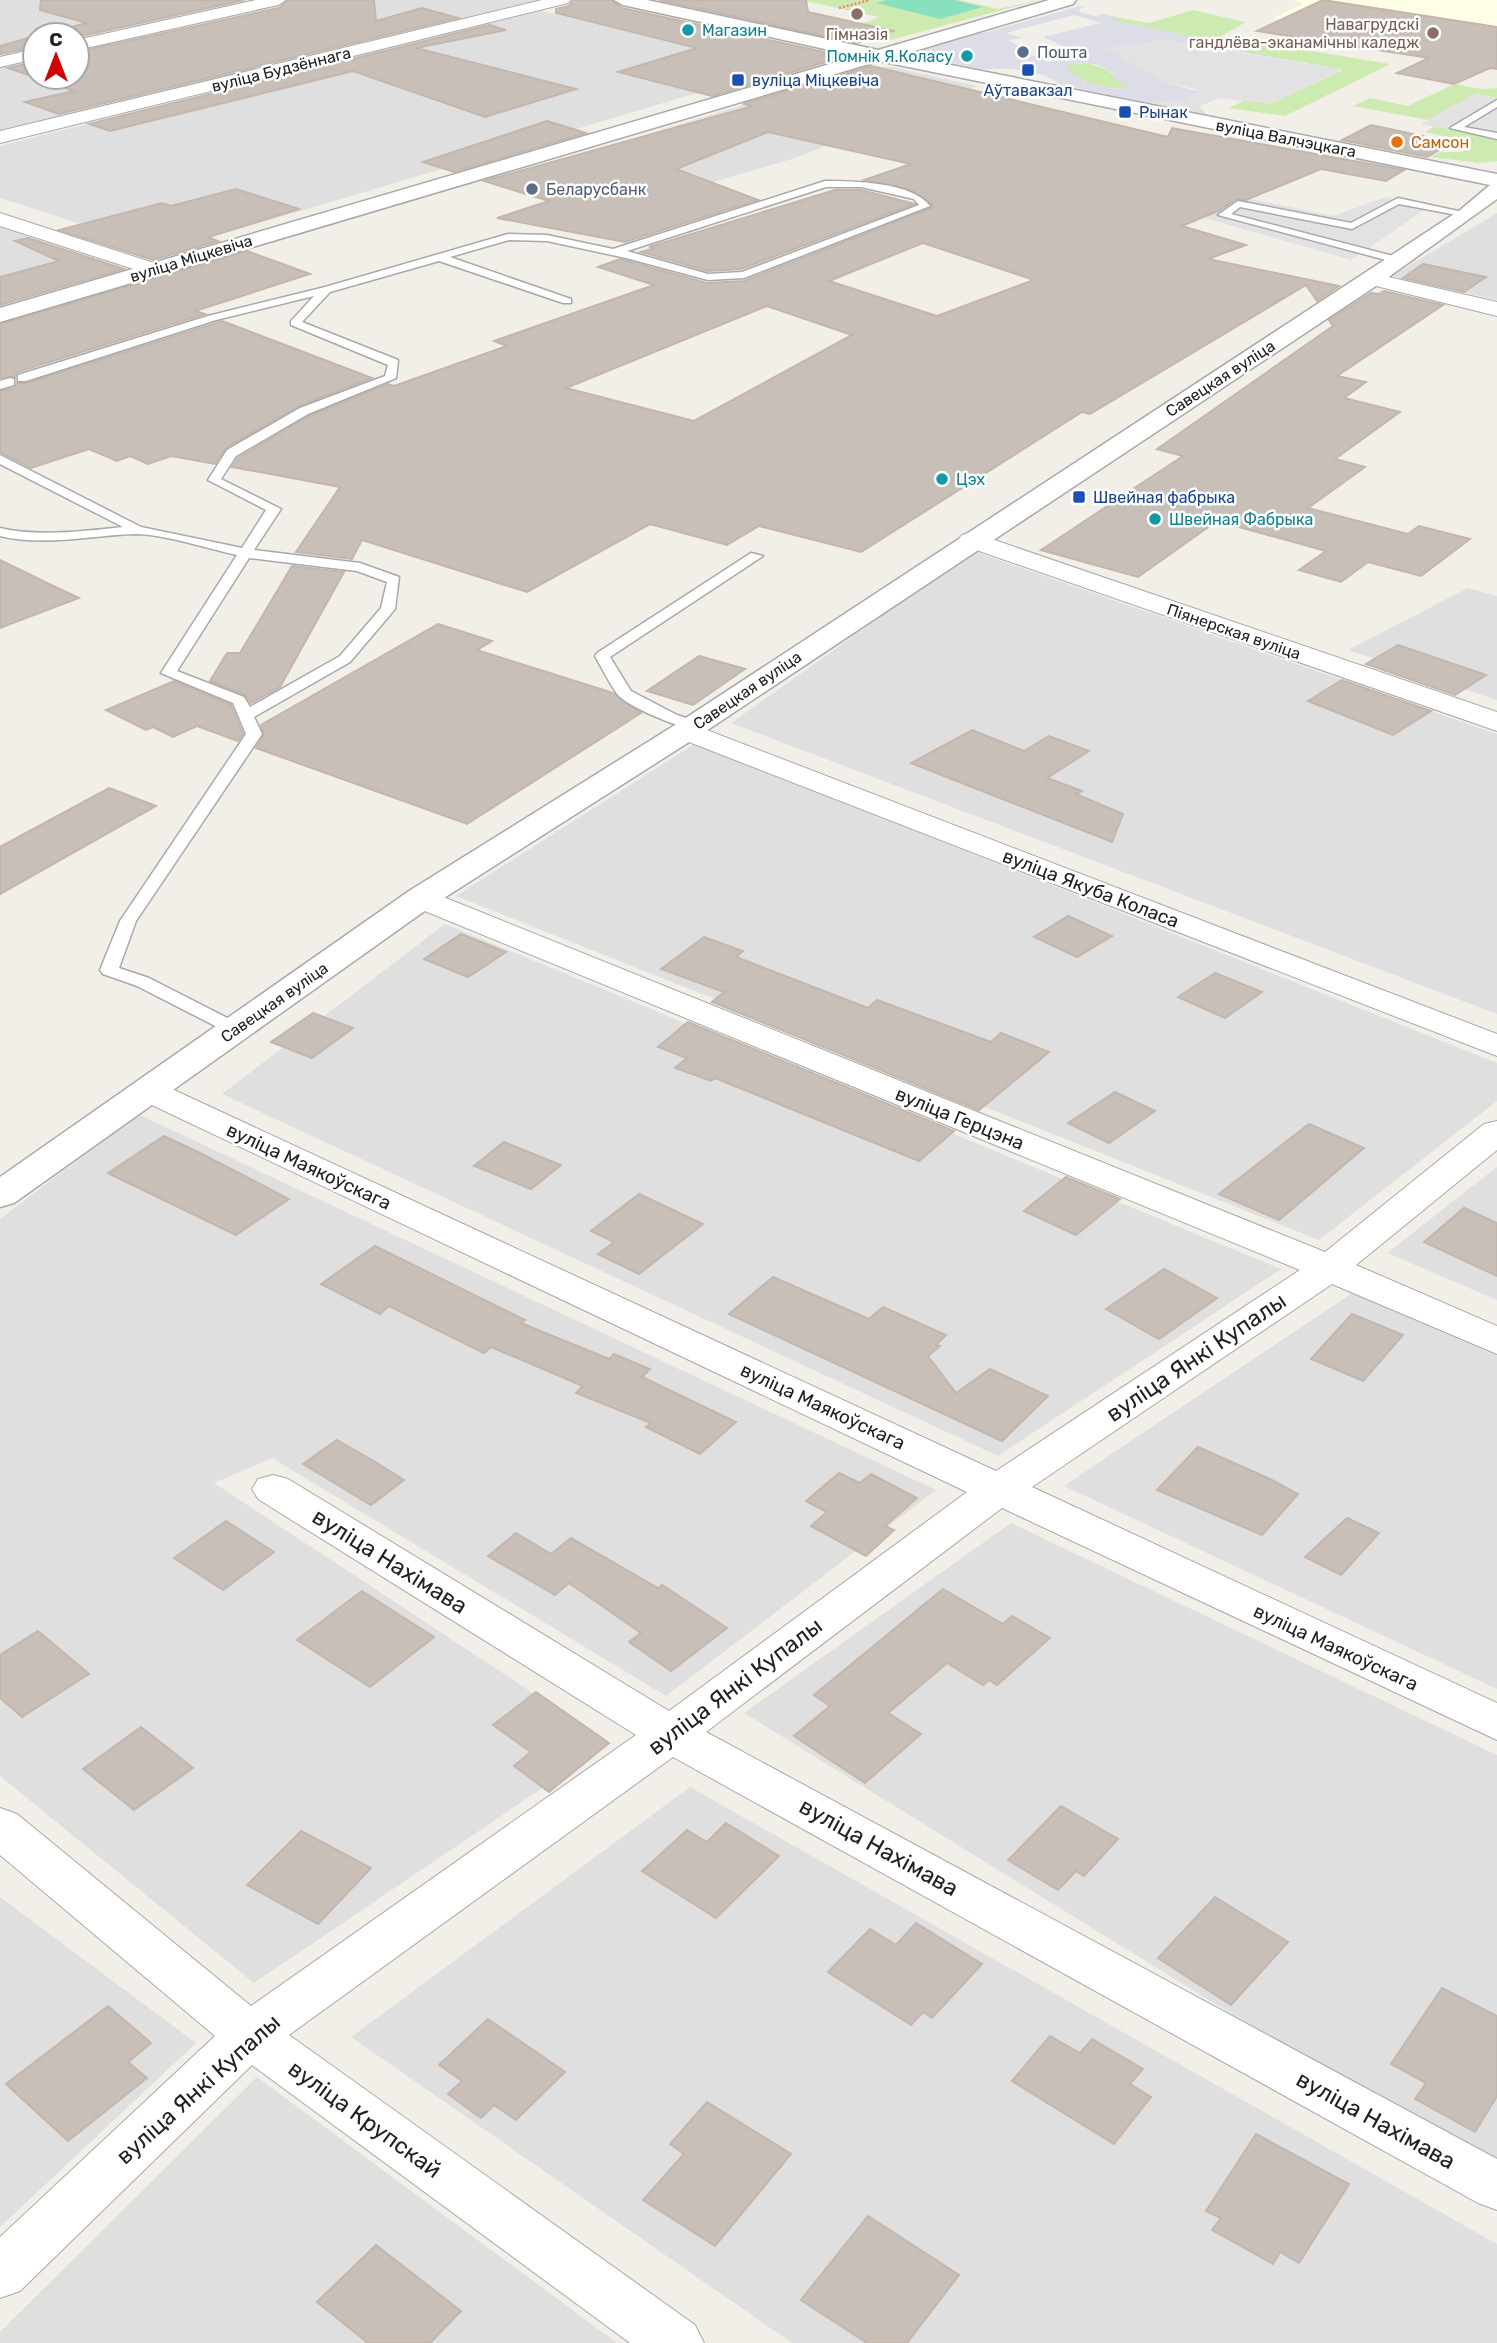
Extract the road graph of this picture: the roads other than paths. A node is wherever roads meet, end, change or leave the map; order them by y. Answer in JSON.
{"nodes":[{"id":1,"x":278,"y":0,"type":"edge"},
{"id":2,"x":562,"y":0,"type":"edge"},
{"id":3,"x":623,"y":0,"type":"edge"},
{"id":4,"x":1067,"y":0,"type":"edge"},
{"id":5,"x":91,"y":42,"type":"edge"},
{"id":6,"x":875,"y":55,"type":"junction"},
{"id":7,"x":21,"y":57,"type":"edge"},
{"id":8,"x":0,"y":62,"type":"edge"},
{"id":9,"x":1497,"y":103,"type":"edge"},
{"id":10,"x":1496,"y":135,"type":"edge"},
{"id":11,"x":0,"y":137,"type":"edge"},
{"id":12,"x":1497,"y":180,"type":"edge"},
{"id":13,"x":1497,"y":189,"type":"edge"},
{"id":14,"x":1467,"y":214,"type":"junction"},
{"id":15,"x":0,"y":219,"type":"edge"},
{"id":16,"x":1352,"y":226,"type":"junction"},
{"id":17,"x":1325,"y":242,"type":"junction"},
{"id":18,"x":614,"y":252,"type":"junction"},
{"id":19,"x":439,"y":257,"type":"junction"},
{"id":20,"x":1397,"y":260,"type":"junction"},
{"id":21,"x":153,"y":269,"type":"junction"},
{"id":22,"x":1371,"y":279,"type":"junction"},
{"id":23,"x":326,"y":290,"type":"junction"},
{"id":24,"x":567,"y":302,"type":"dead end"},
{"id":25,"x":1497,"y":309,"type":"edge"},
{"id":26,"x":0,"y":315,"type":"edge"},
{"id":27,"x":11,"y":382,"type":"edge"},
{"id":28,"x":0,"y":458,"type":"edge"},
{"id":29,"x":139,"y":530,"type":"junction"},
{"id":30,"x":0,"y":532,"type":"edge"},
{"id":31,"x":971,"y":540,"type":"junction"},
{"id":32,"x":246,"y":553,"type":"junction"},
{"id":33,"x":756,"y":556,"type":"dead end"},
{"id":34,"x":246,"y":715,"type":"junction"},
{"id":35,"x":1497,"y":722,"type":"edge"},
{"id":36,"x":690,"y":728,"type":"junction"},
{"id":37,"x":421,"y":898,"type":"junction"},
{"id":38,"x":235,"y":1029,"type":"junction"},
{"id":39,"x":1497,"y":1046,"type":"edge"},
{"id":40,"x":148,"y":1090,"type":"junction"},
{"id":41,"x":1497,"y":1132,"type":"edge"},
{"id":42,"x":0,"y":1195,"type":"edge"},
{"id":43,"x":1329,"y":1268,"type":"junction"},
{"id":44,"x":1497,"y":1341,"type":"edge"},
{"id":45,"x":273,"y":1489,"type":"dead end"},
{"id":46,"x":999,"y":1489,"type":"junction"},
{"id":47,"x":1497,"y":1723,"type":"edge"},
{"id":48,"x":671,"y":1734,"type":"junction"},
{"id":49,"x":0,"y":1827,"type":"edge"},
{"id":50,"x":250,"y":2035,"type":"junction"},
{"id":51,"x":1497,"y":2186,"type":"edge"},
{"id":52,"x":0,"y":2273,"type":"edge"},
{"id":53,"x":675,"y":2343,"type":"edge"}],
"edges":[{"from":1,"to":5,"type":"street"},
{"from":2,"to":11,"type":"street","name":"вуліца Будзённага"},
{"from":3,"to":6,"type":"street","name":"вуліца Валчэцкага"},
{"from":4,"to":6,"type":"street","name":"вуліца Міцкевіча"},
{"from":6,"to":12,"type":"street","name":"вуліца Валчэцкага"},
{"from":6,"to":21,"type":"street","name":"вуліца Міцкевіча"},
{"from":7,"to":8,"type":"street"},
{"from":9,"to":10,"type":"lane"},
{"from":13,"to":14,"type":"street","name":"Савецкая вуліца"},
{"from":14,"to":16,"type":"lane"},
{"from":14,"to":20,"type":"street","name":"Савецкая вуліца"},
{"from":15,"to":21,"type":"street"},
{"from":16,"to":17,"type":"lane"},
{"from":16,"to":17,"type":"lane"},
{"from":17,"to":20,"type":"lane"},
{"from":18,"to":18,"type":"lane"},
{"from":18,"to":19,"type":"lane"},
{"from":19,"to":23,"type":"lane"},
{"from":19,"to":24,"type":"lane"},
{"from":20,"to":22,"type":"street","name":"Савецкая вуліца"},
{"from":21,"to":26,"type":"street","name":"вуліца Міцкевіча"},
{"from":22,"to":25,"type":"street"},
{"from":22,"to":31,"type":"street","name":"Савецкая вуліца"},
{"from":23,"to":27,"type":"lane"},
{"from":23,"to":32,"type":"lane"},
{"from":28,"to":29,"type":"lane"},
{"from":29,"to":30,"type":"lane"},
{"from":29,"to":32,"type":"lane"},
{"from":31,"to":35,"type":"street","name":"Піянерская вуліца"},
{"from":31,"to":36,"type":"street","name":"Савецкая вуліца"},
{"from":32,"to":34,"type":"lane"},
{"from":32,"to":34,"type":"lane"},
{"from":33,"to":36,"type":"lane"},
{"from":34,"to":38,"type":"lane"},
{"from":36,"to":37,"type":"street","name":"Савецкая вуліца"},
{"from":36,"to":39,"type":"street","name":"вуліца Якуба Коласа"},
{"from":37,"to":38,"type":"street","name":"Савецкая вуліца"},
{"from":37,"to":43,"type":"street","name":"вуліца Герцэна"},
{"from":38,"to":40,"type":"street","name":"Савецкая вуліца"},
{"from":40,"to":42,"type":"street","name":"Савецкая вуліца"},
{"from":40,"to":46,"type":"street","name":"вуліца Маякоўскага"},
{"from":41,"to":43,"type":"street","name":"вуліца Янкі Купалы"},
{"from":43,"to":44,"type":"street","name":"вуліца Герцэна"},
{"from":43,"to":46,"type":"street","name":"вуліца Янкі Купалы"},
{"from":45,"to":48,"type":"street","name":"вуліца Нахімава"},
{"from":46,"to":47,"type":"street","name":"вуліца Маякоўскага"},
{"from":46,"to":48,"type":"street","name":"вуліца Янкі Купалы"},
{"from":48,"to":50,"type":"street","name":"вуліца Янкі Купалы"},
{"from":48,"to":51,"type":"street","name":"вуліца Нахімава"},
{"from":49,"to":50,"type":"street","name":"вуліца Крупскай"},
{"from":50,"to":52,"type":"street","name":"вуліца Янкі Купалы"},
{"from":50,"to":53,"type":"street","name":"вуліца Крупскай"}]}
